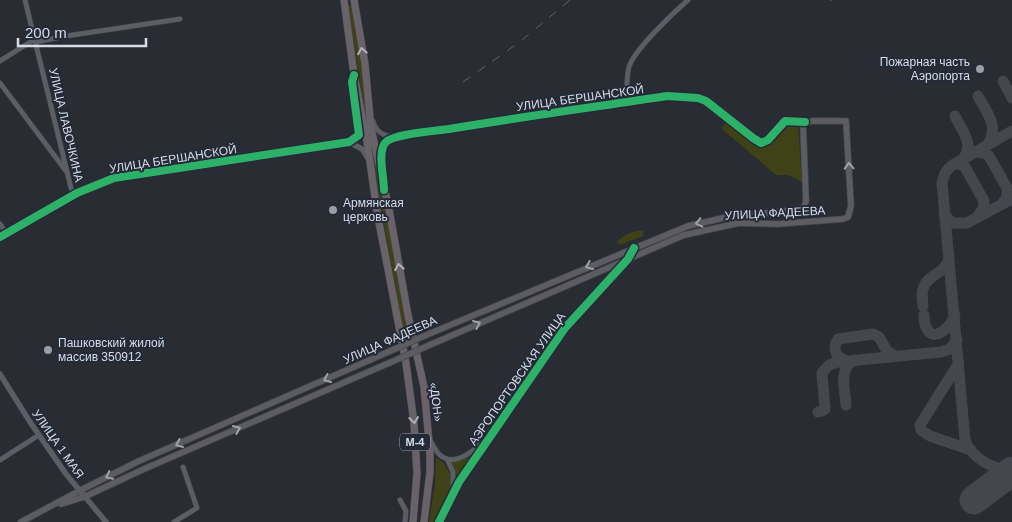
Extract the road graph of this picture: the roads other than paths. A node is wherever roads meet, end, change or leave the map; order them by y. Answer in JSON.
{"nodes":[{"id":1,"x":25,"y":0,"type":"edge"},
{"id":2,"x":344,"y":0,"type":"edge"},
{"id":3,"x":354,"y":0,"type":"edge"},
{"id":4,"x":688,"y":0,"type":"edge"},
{"id":5,"x":180,"y":20,"type":"dead end"},
{"id":6,"x":35,"y":40,"type":"junction"},
{"id":7,"x":0,"y":61,"type":"edge"},
{"id":8,"x":354,"y":75,"type":"junction"},
{"id":9,"x":0,"y":83,"type":"edge"},
{"id":10,"x":367,"y":99,"type":"junction"},
{"id":11,"x":627,"y":102,"type":"junction"},
{"id":12,"x":805,"y":122,"type":"junction"},
{"id":13,"x":396,"y":137,"type":"junction"},
{"id":14,"x":350,"y":142,"type":"junction"},
{"id":15,"x":369,"y":161,"type":"junction"},
{"id":16,"x":68,"y":174,"type":"junction"},
{"id":17,"x":384,"y":190,"type":"junction"},
{"id":18,"x":73,"y":196,"type":"junction"},
{"id":19,"x":769,"y":213,"type":"junction"},
{"id":20,"x":771,"y":223,"type":"junction"},
{"id":21,"x":0,"y":224,"type":"edge"},
{"id":22,"x":7,"y":234,"type":"junction"},
{"id":23,"x":0,"y":237,"type":"edge"},
{"id":24,"x":650,"y":241,"type":"junction"},
{"id":25,"x":643,"y":244,"type":"junction"},
{"id":26,"x":634,"y":248,"type":"junction"},
{"id":27,"x":654,"y":248,"type":"junction"},
{"id":28,"x":646,"y":251,"type":"junction"},
{"id":29,"x":628,"y":259,"type":"junction"},
{"id":30,"x":612,"y":266,"type":"junction"},
{"id":31,"x":616,"y":271,"type":"junction"},
{"id":32,"x":455,"y":323,"type":"junction"},
{"id":33,"x":459,"y":332,"type":"junction"},
{"id":34,"x":0,"y":374,"type":"edge"},
{"id":35,"x":6,"y":382,"type":"junction"},
{"id":36,"x":0,"y":385,"type":"edge"},
{"id":37,"x":496,"y":429,"type":"junction"},
{"id":38,"x":40,"y":436,"type":"junction"},
{"id":39,"x":430,"y":439,"type":"junction"},
{"id":40,"x":447,"y":459,"type":"junction"},
{"id":41,"x":0,"y":460,"type":"edge"},
{"id":42,"x":139,"y":461,"type":"junction"},
{"id":43,"x":183,"y":467,"type":"dead end"},
{"id":44,"x":144,"y":469,"type":"junction"},
{"id":45,"x":79,"y":491,"type":"junction"},
{"id":46,"x":453,"y":492,"type":"junction"},
{"id":47,"x":84,"y":497,"type":"junction"},
{"id":48,"x":400,"y":500,"type":"dead end"},
{"id":49,"x":49,"y":507,"type":"junction"},
{"id":50,"x":21,"y":522,"type":"edge"},
{"id":51,"x":106,"y":522,"type":"edge"},
{"id":52,"x":174,"y":522,"type":"edge"},
{"id":53,"x":405,"y":522,"type":"edge"},
{"id":54,"x":413,"y":522,"type":"edge"},
{"id":55,"x":424,"y":522,"type":"edge"},
{"id":56,"x":439,"y":522,"type":"edge"}],
"edges":[{"from":1,"to":6,"type":"street","name":"УЛИЦА ЛАВОЧКИНА"},
{"from":2,"to":8,"type":"highway","number":"М-4"},
{"from":10,"to":3,"type":"highway","number":"М-4","one_way":true},
{"from":4,"to":11,"type":"street"},
{"from":5,"to":6,"type":"street"},
{"from":6,"to":7,"type":"street"},
{"from":6,"to":16,"type":"street","name":"УЛИЦА ЛАВОЧКИНА"},
{"from":8,"to":14,"type":"street"},
{"from":8,"to":15,"type":"highway","number":"М-4"},
{"from":9,"to":16,"type":"street"},
{"from":10,"to":13,"type":"street"},
{"from":10,"to":17,"type":"highway","number":"М-4"},
{"from":11,"to":12,"type":"street","name":"УЛИЦА БЕРШАНСКОЙ"},
{"from":11,"to":13,"type":"street","name":"УЛИЦА БЕРШАНСКОЙ"},
{"from":12,"to":19,"type":"main road","name":"УЛИЦА ФАДЕЕВА"},
{"from":20,"to":12,"type":"main road","name":"УЛИЦА ФАДЕЕВА","one_way":true},
{"from":13,"to":17,"type":"street"},
{"from":14,"to":15,"type":"street"},
{"from":14,"to":18,"type":"street","name":"УЛИЦА БЕРШАНСКОЙ"},
{"from":15,"to":54,"type":"highway","name":"«ДОН»","number":"М-4","one_way":true},
{"from":16,"to":18,"type":"street","name":"УЛИЦА ЛАВОЧКИНА"},
{"from":39,"to":17,"type":"highway","name":"«ДОН»","number":"М-4","one_way":true},
{"from":18,"to":22,"type":"street","name":"УЛИЦА БЕРШАНСКОЙ"},
{"from":19,"to":20,"type":"main road"},
{"from":19,"to":24,"type":"main road","name":"УЛИЦА ФАДЕЕВА","one_way":true},
{"from":20,"to":27,"type":"main road","name":"УЛИЦА ФАДЕЕВА"},
{"from":21,"to":22,"type":"street"},
{"from":22,"to":23,"type":"street","name":"УЛИЦА БЕРШАНСКОЙ"},
{"from":24,"to":25,"type":"main road","name":"УЛИЦА ФАДЕЕВА"},
{"from":24,"to":27,"type":"main road"},
{"from":25,"to":26,"type":"main road","name":"УЛИЦА ФАДЕЕВА"},
{"from":25,"to":28,"type":"main road"},
{"from":26,"to":29,"type":"street","name":"АЭРОПОРТОВСКАЯ УЛИЦА"},
{"from":26,"to":32,"type":"main road","name":"УЛИЦА ФАДЕЕВА","one_way":true},
{"from":27,"to":28,"type":"main road","name":"УЛИЦА ФАДЕЕВА"},
{"from":28,"to":29,"type":"main road","name":"УЛИЦА ФАДЕЕВА"},
{"from":29,"to":30,"type":"main road","name":"УЛИЦА ФАДЕЕВА"},
{"from":29,"to":31,"type":"street","name":"АЭРОПОРТОВСКАЯ УЛИЦА"},
{"from":30,"to":31,"type":"street"},
{"from":33,"to":30,"type":"main road","name":"УЛИЦА ФАДЕЕВА","one_way":true},
{"from":31,"to":37,"type":"street","name":"АЭРОПОРТОВСКАЯ УЛИЦА"},
{"from":32,"to":33,"type":"main road"},
{"from":32,"to":42,"type":"main road","name":"УЛИЦА ФАДЕЕВА","one_way":true,"bridge":true},
{"from":44,"to":33,"type":"main road","name":"УЛИЦА ФАДЕЕВА","one_way":true,"bridge":true},
{"from":34,"to":35,"type":"street","name":"УЛИЦА 1 МАЯ"},
{"from":35,"to":36,"type":"street"},
{"from":35,"to":38,"type":"street","name":"УЛИЦА 1 МАЯ"},
{"from":37,"to":40,"type":"street"},
{"from":37,"to":46,"type":"street","name":"АЭРОПОРТОВСКАЯ УЛИЦА"},
{"from":38,"to":41,"type":"street"},
{"from":38,"to":45,"type":"street","name":"УЛИЦА 1 МАЯ"},
{"from":39,"to":40,"type":"street"},
{"from":39,"to":55,"type":"highway","name":"«ДОН»","number":"М-4"},
{"from":40,"to":46,"type":"street"},
{"from":42,"to":44,"type":"main road"},
{"from":42,"to":45,"type":"main road","name":"УЛИЦА ФАДЕЕВА","one_way":true},
{"from":43,"to":52,"type":"street"},
{"from":44,"to":47,"type":"main road","name":"УЛИЦА ФАДЕЕВА"},
{"from":45,"to":47,"type":"street","name":"УЛИЦА 1 МАЯ"},
{"from":45,"to":49,"type":"main road","name":"УЛИЦА ФАДЕЕВА"},
{"from":46,"to":56,"type":"street","name":"АЭРОПОРТОВСКАЯ УЛИЦА"},
{"from":47,"to":49,"type":"main road","name":"УЛИЦА ФАДЕЕВА"},
{"from":47,"to":51,"type":"street","name":"УЛИЦА 1 МАЯ"},
{"from":48,"to":53,"type":"street"},
{"from":49,"to":50,"type":"main road","name":"УЛИЦА ФАДЕЕВА"}]}
